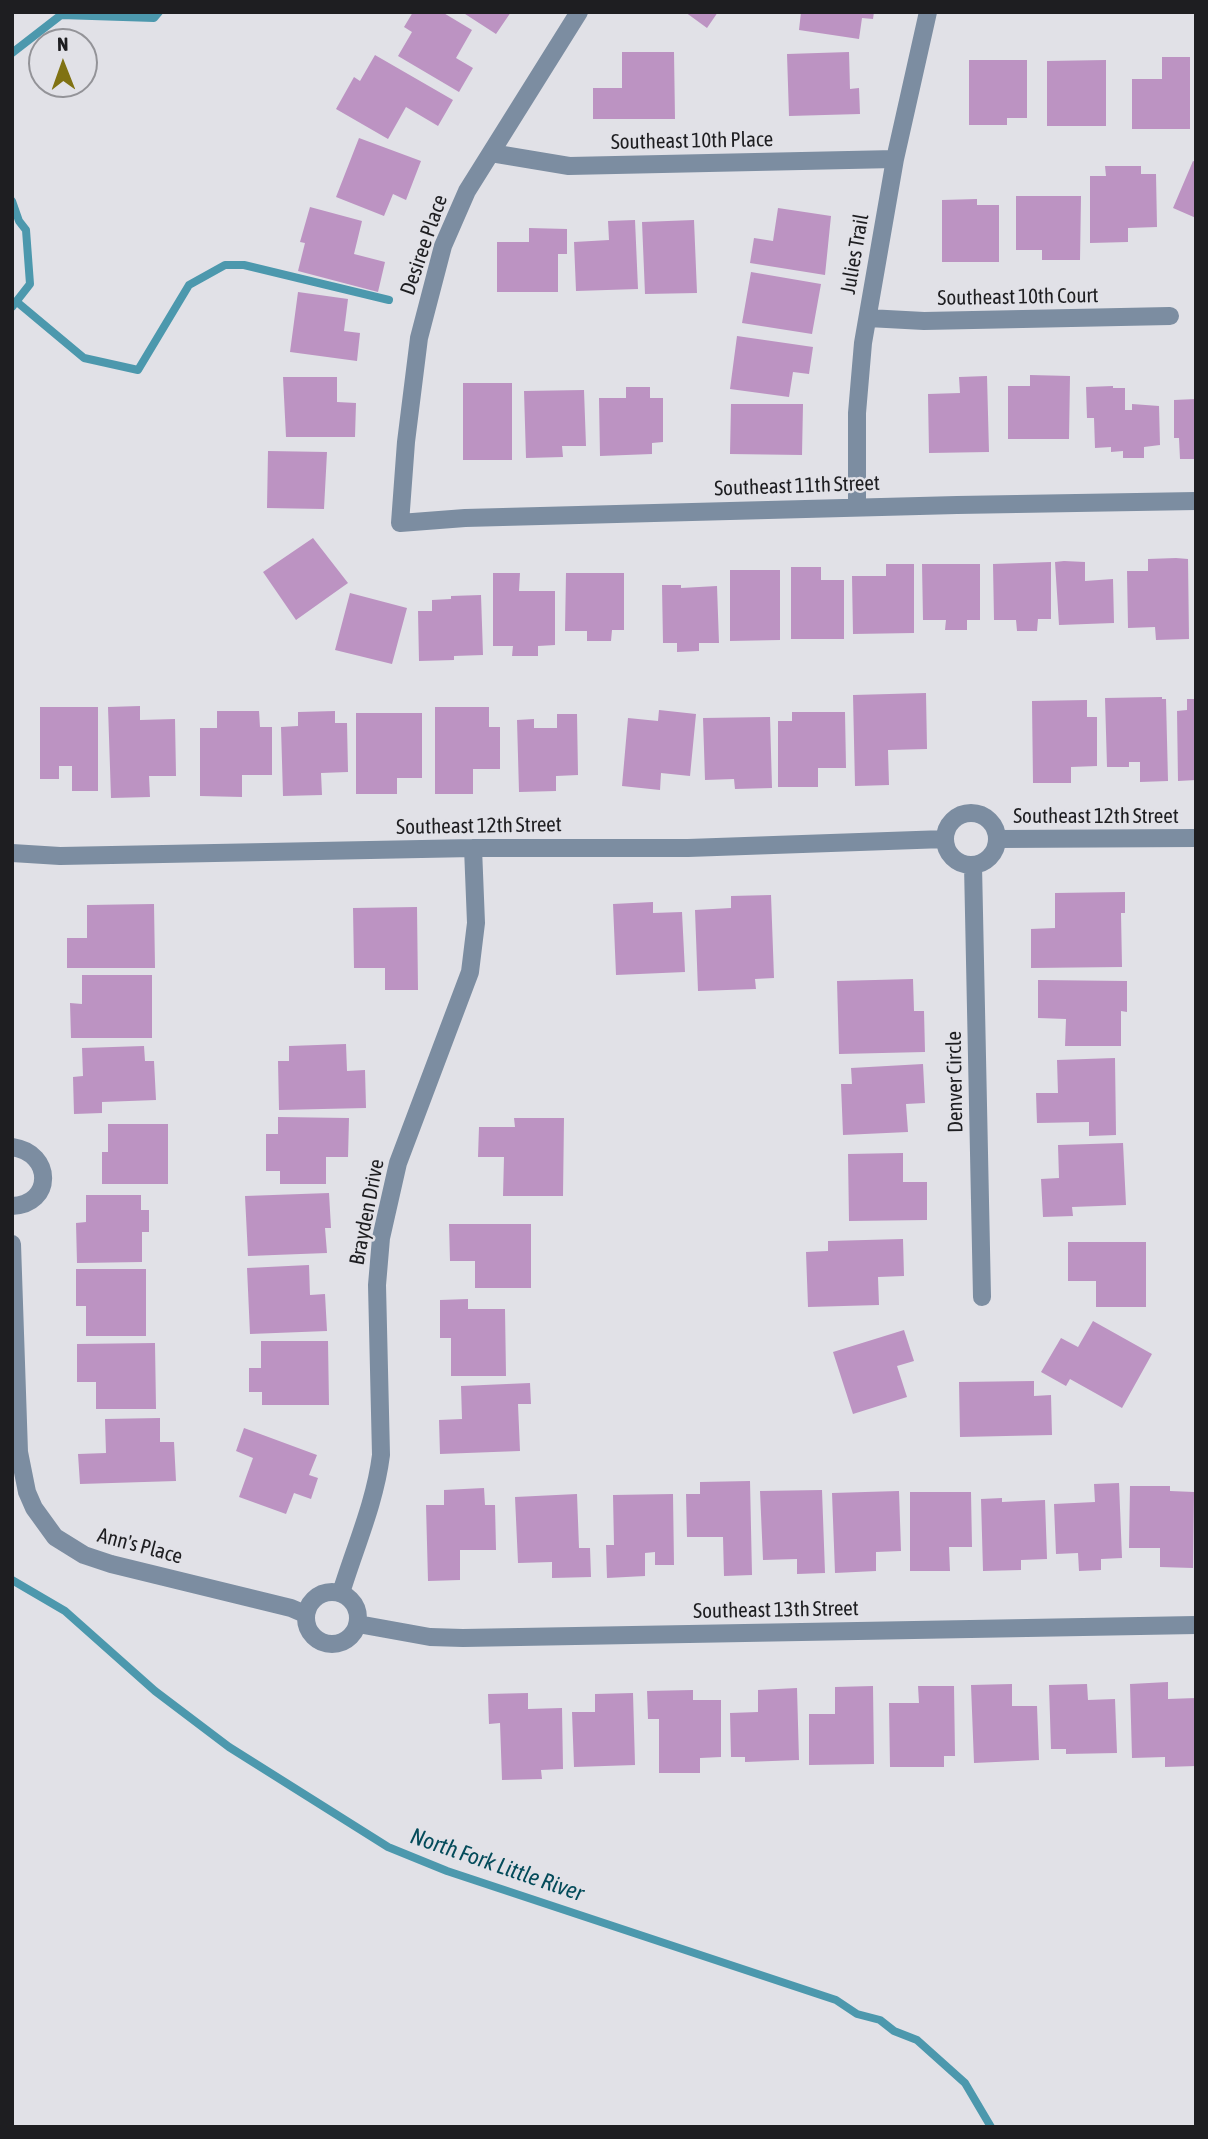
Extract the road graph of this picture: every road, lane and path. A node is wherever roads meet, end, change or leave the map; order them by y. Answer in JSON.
{"nodes":[{"id":1,"x":579,"y":12,"type":"edge"},
{"id":2,"x":928,"y":12,"type":"edge"},
{"id":3,"x":491,"y":153,"type":"junction"},
{"id":4,"x":895,"y":159,"type":"junction"},
{"id":5,"x":1170,"y":316,"type":"dead end"},
{"id":6,"x":867,"y":318,"type":"junction"},
{"id":7,"x":1196,"y":501,"type":"edge"},
{"id":8,"x":857,"y":507,"type":"junction"},
{"id":9,"x":400,"y":523,"type":"joint"},
{"id":10,"x":1196,"y":838,"type":"edge"},
{"id":11,"x":945,"y":839,"type":"junction"},
{"id":12,"x":998,"y":839,"type":"junction"},
{"id":13,"x":473,"y":848,"type":"junction"},
{"id":14,"x":12,"y":853,"type":"edge"},
{"id":15,"x":973,"y":865,"type":"junction"},
{"id":16,"x":12,"y":1140,"type":"edge"},
{"id":17,"x":12,"y":1147,"type":"edge"},
{"id":18,"x":12,"y":1206,"type":"edge"},
{"id":19,"x":12,"y":1244,"type":"edge"},
{"id":20,"x":982,"y":1297,"type":"dead end"},
{"id":21,"x":341,"y":1592,"type":"junction"},
{"id":22,"x":305,"y":1614,"type":"junction"},
{"id":23,"x":358,"y":1624,"type":"junction"},
{"id":24,"x":1196,"y":1625,"type":"edge"}],
"edges":[{"from":1,"to":3,"type":"street","name":"Desiree Place"},
{"from":2,"to":4,"type":"street","name":"Julies Trail"},
{"from":3,"to":4,"type":"street","name":"Southeast 10th Place"},
{"from":3,"to":9,"type":"street","name":"Desiree Place"},
{"from":4,"to":6,"type":"street","name":"Julies Trail"},
{"from":5,"to":6,"type":"street","name":"Southeast 10th Court"},
{"from":6,"to":8,"type":"street","name":"Julies Trail"},
{"from":7,"to":8,"type":"street","name":"Southeast 11th Street"},
{"from":8,"to":9,"type":"street","name":"Southeast 11th Street"},
{"from":10,"to":12,"type":"street","name":"Southeast 12th Street"},
{"from":11,"to":12,"type":"street"},
{"from":11,"to":13,"type":"street","name":"Southeast 12th Street"},
{"from":11,"to":15,"type":"street"},
{"from":12,"to":15,"type":"street"},
{"from":13,"to":14,"type":"street","name":"Southeast 12th Street"},
{"from":13,"to":21,"type":"street","name":"Brayden Drive"},
{"from":15,"to":20,"type":"street","name":"Denver Circle"},
{"from":16,"to":17,"type":"street"},
{"from":17,"to":18,"type":"street"},
{"from":19,"to":22,"type":"street","name":"Ann's Place"},
{"from":21,"to":22,"type":"street"},
{"from":21,"to":23,"type":"street"},
{"from":22,"to":23,"type":"street"},
{"from":23,"to":24,"type":"street","name":"Southeast 13th Street"}]}
